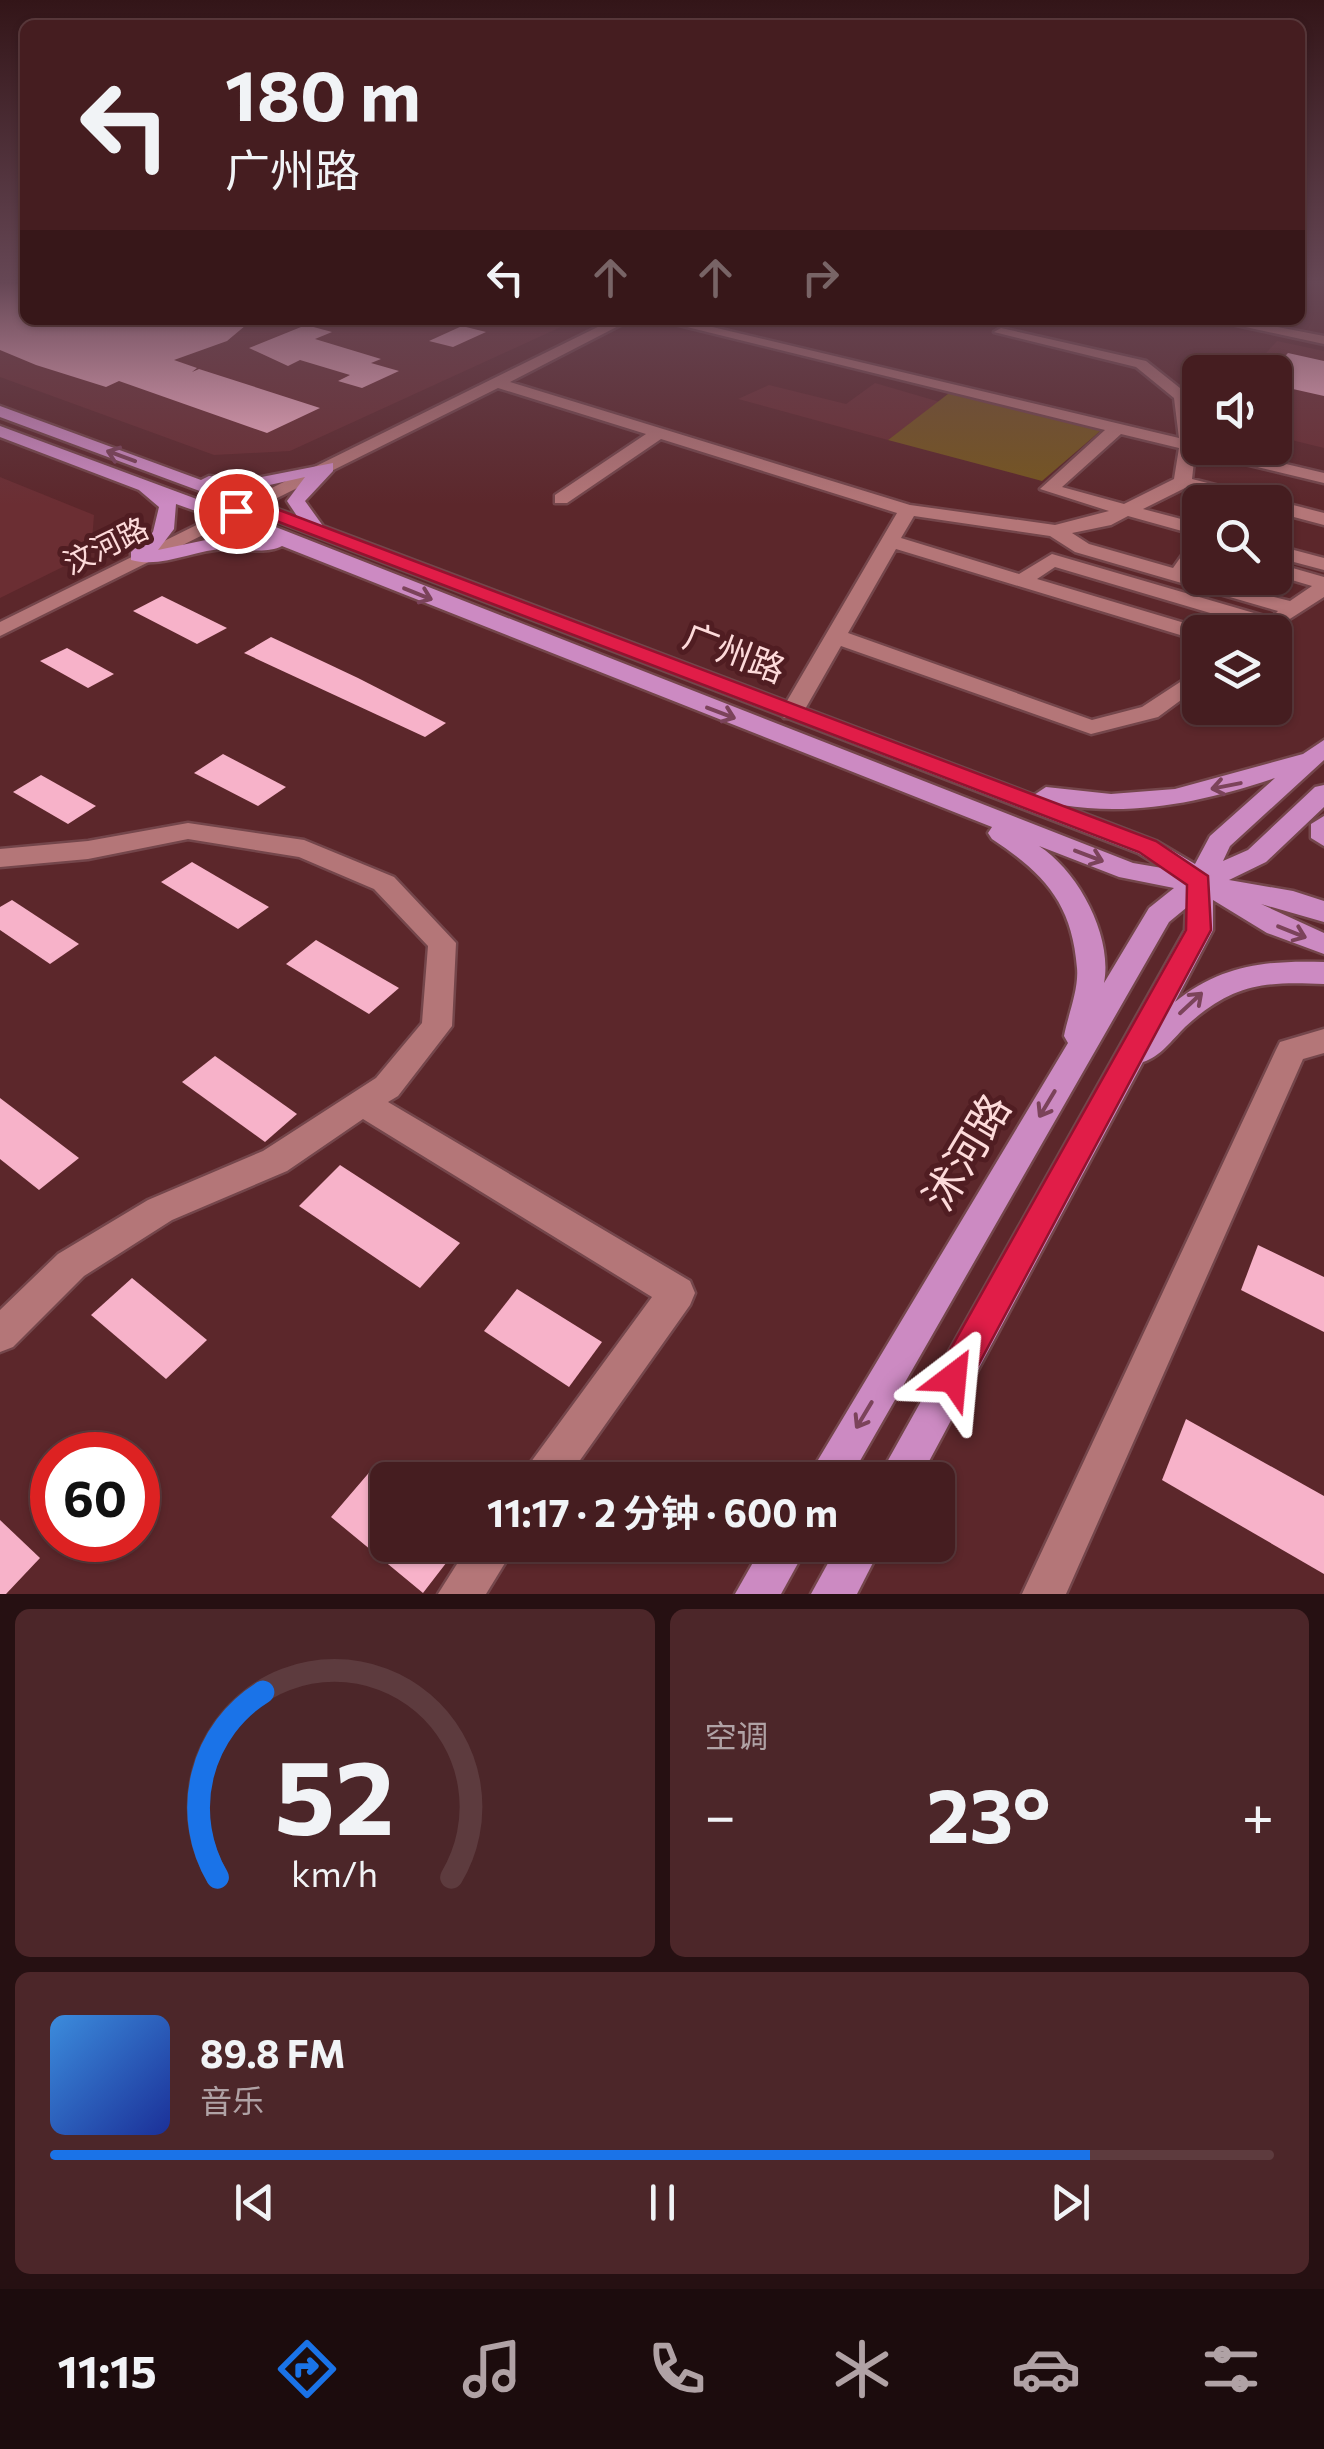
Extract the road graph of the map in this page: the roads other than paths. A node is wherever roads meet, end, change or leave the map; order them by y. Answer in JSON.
{"nodes":[{"id":1,"x":551,"y":356,"type":"edge"},
{"id":2,"x":818,"y":356,"type":"edge"},
{"id":3,"x":1108,"y":356,"type":"edge"},
{"id":4,"x":497,"y":384,"type":"junction"},
{"id":5,"x":1182,"y":396,"type":"edge"},
{"id":6,"x":0,"y":411,"type":"edge"},
{"id":7,"x":1120,"y":428,"type":"junction"},
{"id":8,"x":0,"y":431,"type":"edge"},
{"id":9,"x":658,"y":434,"type":"junction"},
{"id":10,"x":1182,"y":443,"type":"edge"},
{"id":11,"x":1186,"y":465,"type":"edge"},
{"id":12,"x":1272,"y":465,"type":"edge"},
{"id":13,"x":327,"y":467,"type":"junction"},
{"id":14,"x":164,"y":472,"type":"junction"},
{"id":15,"x":1324,"y":478,"type":"edge"},
{"id":16,"x":135,"y":482,"type":"junction"},
{"id":17,"x":1184,"y":482,"type":"junction"},
{"id":18,"x":1196,"y":485,"type":"edge"},
{"id":19,"x":561,"y":498,"type":"dead end"},
{"id":20,"x":908,"y":510,"type":"junction"},
{"id":21,"x":1126,"y":510,"type":"junction"},
{"id":22,"x":236,"y":511,"type":"junction"},
{"id":23,"x":1292,"y":511,"type":"edge"},
{"id":24,"x":1324,"y":519,"type":"edge"},
{"id":25,"x":1104,"y":521,"type":"junction"},
{"id":26,"x":1055,"y":531,"type":"junction"},
{"id":27,"x":1182,"y":535,"type":"edge"},
{"id":28,"x":1182,"y":538,"type":"edge"},
{"id":29,"x":309,"y":539,"type":"junction"},
{"id":30,"x":890,"y":542,"type":"junction"},
{"id":31,"x":1292,"y":556,"type":"edge"},
{"id":32,"x":140,"y":558,"type":"junction"},
{"id":33,"x":1324,"y":564,"type":"edge"},
{"id":34,"x":1182,"y":570,"type":"edge"},
{"id":35,"x":1292,"y":575,"type":"edge"},
{"id":36,"x":1178,"y":576,"type":"junction"},
{"id":37,"x":1023,"y":580,"type":"junction"},
{"id":38,"x":1324,"y":585,"type":"edge"},
{"id":39,"x":1294,"y":608,"type":"junction"},
{"id":40,"x":1223,"y":615,"type":"edge"},
{"id":41,"x":1285,"y":615,"type":"edge"},
{"id":42,"x":0,"y":627,"type":"edge"},
{"id":43,"x":1182,"y":630,"type":"edge"},
{"id":44,"x":835,"y":636,"type":"junction"},
{"id":45,"x":1182,"y":689,"type":"edge"},
{"id":46,"x":792,"y":713,"type":"junction"},
{"id":47,"x":1321,"y":750,"type":"edge"},
{"id":48,"x":961,"y":791,"type":"junction"},
{"id":49,"x":1324,"y":793,"type":"edge"},
{"id":50,"x":1324,"y":824,"type":"edge"},
{"id":51,"x":1324,"y":838,"type":"edge"},
{"id":52,"x":0,"y":858,"type":"edge"},
{"id":53,"x":1200,"y":882,"type":"junction"},
{"id":54,"x":1324,"y":912,"type":"edge"},
{"id":55,"x":1324,"y":944,"type":"edge"},
{"id":56,"x":1324,"y":973,"type":"edge"},
{"id":57,"x":1324,"y":1041,"type":"edge"},
{"id":58,"x":1074,"y":1058,"type":"junction"},
{"id":59,"x":1122,"y":1071,"type":"junction"},
{"id":60,"x":364,"y":1103,"type":"junction"},
{"id":61,"x":0,"y":1335,"type":"edge"},
{"id":62,"x":555,"y":1462,"type":"edge"},
{"id":63,"x":837,"y":1462,"type":"edge"},
{"id":64,"x":907,"y":1462,"type":"edge"},
{"id":65,"x":484,"y":1562,"type":"edge"},
{"id":66,"x":776,"y":1562,"type":"edge"},
{"id":67,"x":851,"y":1562,"type":"edge"},
{"id":68,"x":460,"y":1594,"type":"edge"},
{"id":69,"x":757,"y":1594,"type":"edge"},
{"id":70,"x":833,"y":1594,"type":"edge"},
{"id":71,"x":1044,"y":1594,"type":"edge"}],
"edges":[{"from":1,"to":4,"type":"street","name":"汶河路"},
{"from":2,"to":7,"type":"street"},
{"from":3,"to":5,"type":"street"},
{"from":4,"to":9,"type":"street"},
{"from":4,"to":13,"type":"street","name":"汶河路"},
{"from":14,"to":6,"type":"main road","name":"广州路","one_way":true},
{"from":7,"to":10,"type":"street"},
{"from":7,"to":21,"type":"street"},
{"from":8,"to":16,"type":"main road","name":"广州路"},
{"from":9,"to":19,"type":"street"},
{"from":9,"to":20,"type":"street"},
{"from":11,"to":17,"type":"street"},
{"from":12,"to":15,"type":"street"},
{"from":13,"to":14,"type":"main road"},
{"from":13,"to":22,"type":"street","name":"汶河路"},
{"from":13,"to":29,"type":"main road"},
{"from":14,"to":22,"type":"main road","name":"广州路"},
{"from":16,"to":22,"type":"main road","name":"广州路"},
{"from":16,"to":32,"type":"main road"},
{"from":17,"to":18,"type":"street"},
{"from":17,"to":21,"type":"street"},
{"from":20,"to":26,"type":"street"},
{"from":20,"to":30,"type":"street"},
{"from":21,"to":25,"type":"street"},
{"from":21,"to":27,"type":"street"},
{"from":22,"to":29,"type":"main road","name":"广州路"},
{"from":22,"to":32,"type":"street","name":"汶河路"},
{"from":23,"to":24,"type":"street"},
{"from":25,"to":26,"type":"street"},
{"from":25,"to":28,"type":"street"},
{"from":26,"to":36,"type":"street"},
{"from":29,"to":32,"type":"main road"},
{"from":29,"to":46,"type":"main road","name":"广州路"},
{"from":29,"to":48,"type":"main road","name":"广州路","one_way":true},
{"from":30,"to":37,"type":"street"},
{"from":30,"to":44,"type":"street"},
{"from":31,"to":33,"type":"street"},
{"from":32,"to":42,"type":"street","name":"汶河路"},
{"from":34,"to":36,"type":"street"},
{"from":35,"to":38,"type":"street"},
{"from":36,"to":39,"type":"street"},
{"from":37,"to":40,"type":"street"},
{"from":37,"to":43,"type":"street"},
{"from":38,"to":39,"type":"street"},
{"from":39,"to":41,"type":"street"},
{"from":44,"to":45,"type":"street"},
{"from":44,"to":46,"type":"street"},
{"from":46,"to":48,"type":"main road","name":"广州路"},
{"from":47,"to":48,"type":"main road","one_way":true},
{"from":47,"to":53,"type":"main road","name":"沭河路"},
{"from":48,"to":53,"type":"main road","name":"广州路"},
{"from":48,"to":58,"type":"main road"},
{"from":49,"to":53,"type":"main road","name":"沭河路"},
{"from":50,"to":51,"type":"main road"},
{"from":52,"to":60,"type":"street"},
{"from":53,"to":54,"type":"main road","name":"广州路"},
{"from":53,"to":55,"type":"main road","name":"广州路","one_way":true},
{"from":53,"to":58,"type":"main road","name":"沭河路"},
{"from":53,"to":59,"type":"main road","name":"沭河路"},
{"from":59,"to":56,"type":"main road","one_way":true},
{"from":57,"to":71,"type":"street"},
{"from":58,"to":63,"type":"main road","name":"沭河路","one_way":true},
{"from":59,"to":64,"type":"main road","name":"沭河路"},
{"from":60,"to":61,"type":"street"},
{"from":60,"to":62,"type":"street"},
{"from":65,"to":68,"type":"street"},
{"from":66,"to":69,"type":"main road"},
{"from":67,"to":70,"type":"main road"}]}
